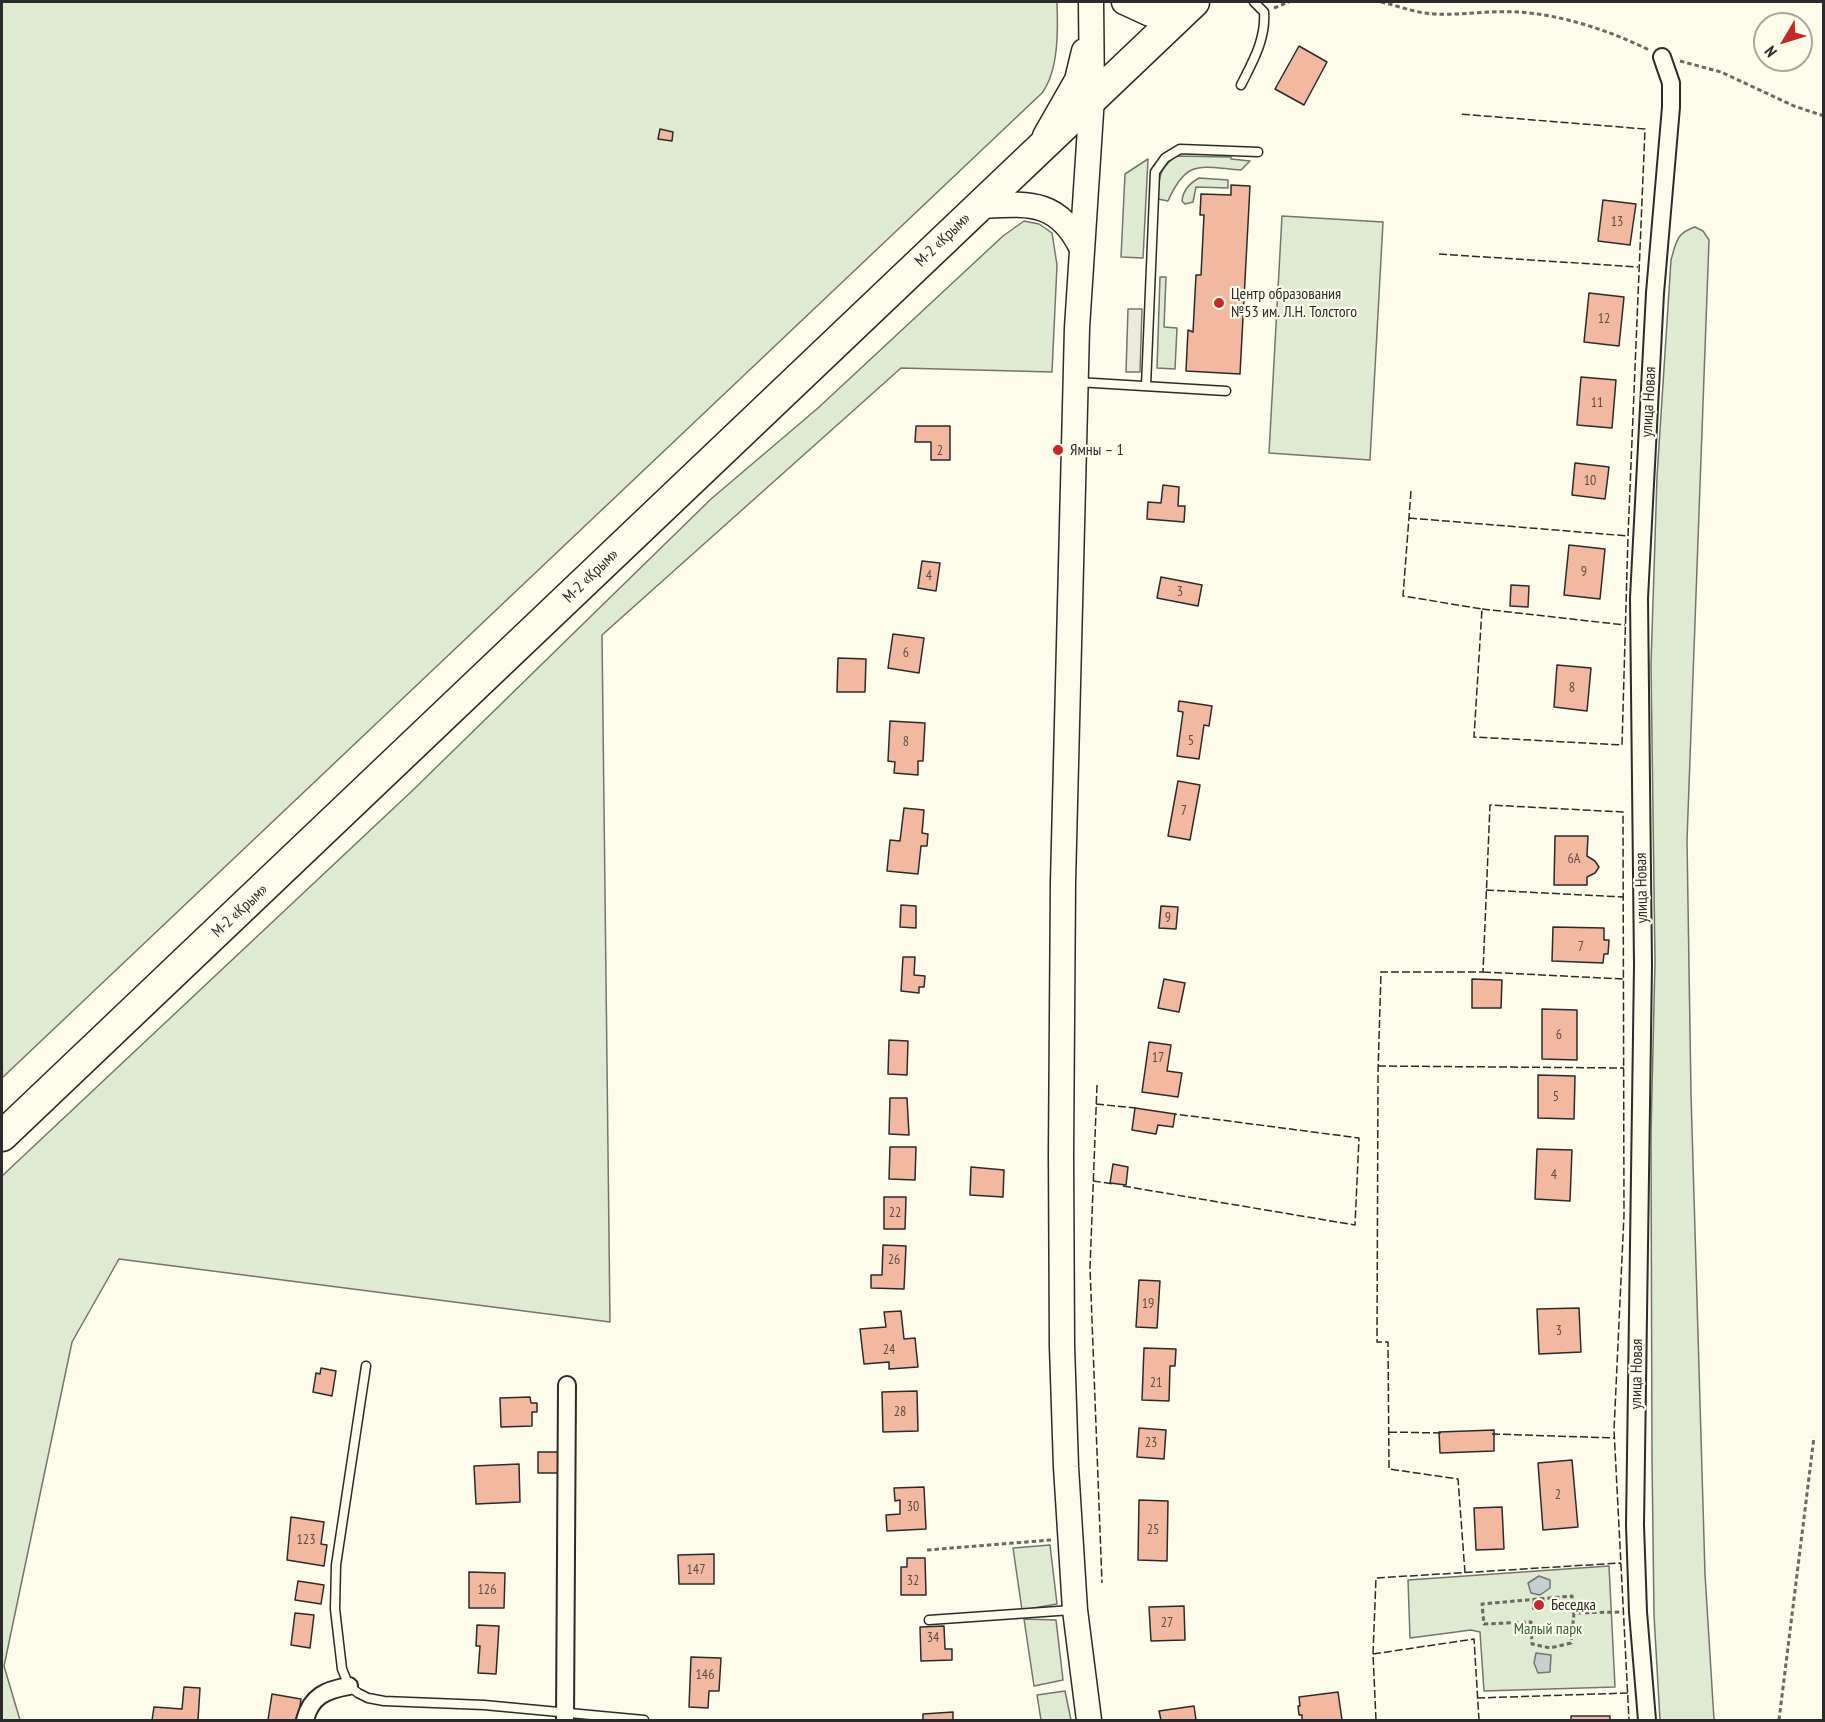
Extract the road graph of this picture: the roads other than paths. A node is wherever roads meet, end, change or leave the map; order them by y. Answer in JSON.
{"nodes":[{"id":1,"x":1091,"y":2,"type":"edge"},
{"id":2,"x":1124,"y":2,"type":"edge"},
{"id":3,"x":1254,"y":2,"type":"edge"},
{"id":4,"x":1187,"y":8,"type":"edge"},
{"id":5,"x":1091,"y":26,"type":"junction"},
{"id":6,"x":1662,"y":57,"type":"road end"},
{"id":7,"x":1241,"y":85,"type":"dead end"},
{"id":8,"x":1092,"y":97,"type":"junction"},
{"id":9,"x":1038,"y":148,"type":"junction"},
{"id":10,"x":1258,"y":152,"type":"dead end"},
{"id":11,"x":978,"y":206,"type":"junction"},
{"id":12,"x":1082,"y":249,"type":"junction"},
{"id":13,"x":1077,"y":382,"type":"junction"},
{"id":14,"x":1146,"y":386,"type":"junction"},
{"id":15,"x":1226,"y":391,"type":"dead end"},
{"id":16,"x":2,"y":1136,"type":"edge"},
{"id":17,"x":366,"y":1366,"type":"dead end"},
{"id":18,"x":567,"y":1385,"type":"dead end"},
{"id":19,"x":1075,"y":1610,"type":"junction"},
{"id":20,"x":929,"y":1620,"type":"dead end"},
{"id":21,"x":349,"y":1686,"type":"junction"},
{"id":22,"x":565,"y":1716,"type":"edge"},
{"id":23,"x":305,"y":1720,"type":"edge"},
{"id":24,"x":644,"y":1720,"type":"edge"},
{"id":25,"x":1089,"y":1720,"type":"edge"},
{"id":26,"x":1647,"y":1720,"type":"edge"}],
"edges":[{"from":1,"to":5,"type":"main road"},
{"from":2,"to":4,"type":"main road"},
{"from":3,"to":7,"type":"lane"},
{"from":4,"to":8,"type":"highway","name":"М-2 «Крым»"},
{"from":5,"to":8,"type":"main road"},
{"from":5,"to":9,"type":"main road"},
{"from":6,"to":26,"type":"street","name":"улица Новая"},
{"from":8,"to":9,"type":"highway","name":"М-2 «Крым»"},
{"from":8,"to":12,"type":"main road"},
{"from":9,"to":11,"type":"highway","name":"М-2 «Крым»"},
{"from":10,"to":14,"type":"lane"},
{"from":11,"to":12,"type":"main road"},
{"from":11,"to":16,"type":"highway","name":"М-2 «Крым»"},
{"from":12,"to":13,"type":"main road"},
{"from":13,"to":14,"type":"lane"},
{"from":13,"to":19,"type":"main road"},
{"from":14,"to":15,"type":"lane"},
{"from":17,"to":21,"type":"lane"},
{"from":18,"to":22,"type":"street"},
{"from":19,"to":20,"type":"lane"},
{"from":19,"to":25,"type":"main road"},
{"from":21,"to":22,"type":"lane"},
{"from":21,"to":23,"type":"street"},
{"from":22,"to":24,"type":"lane"}]}
